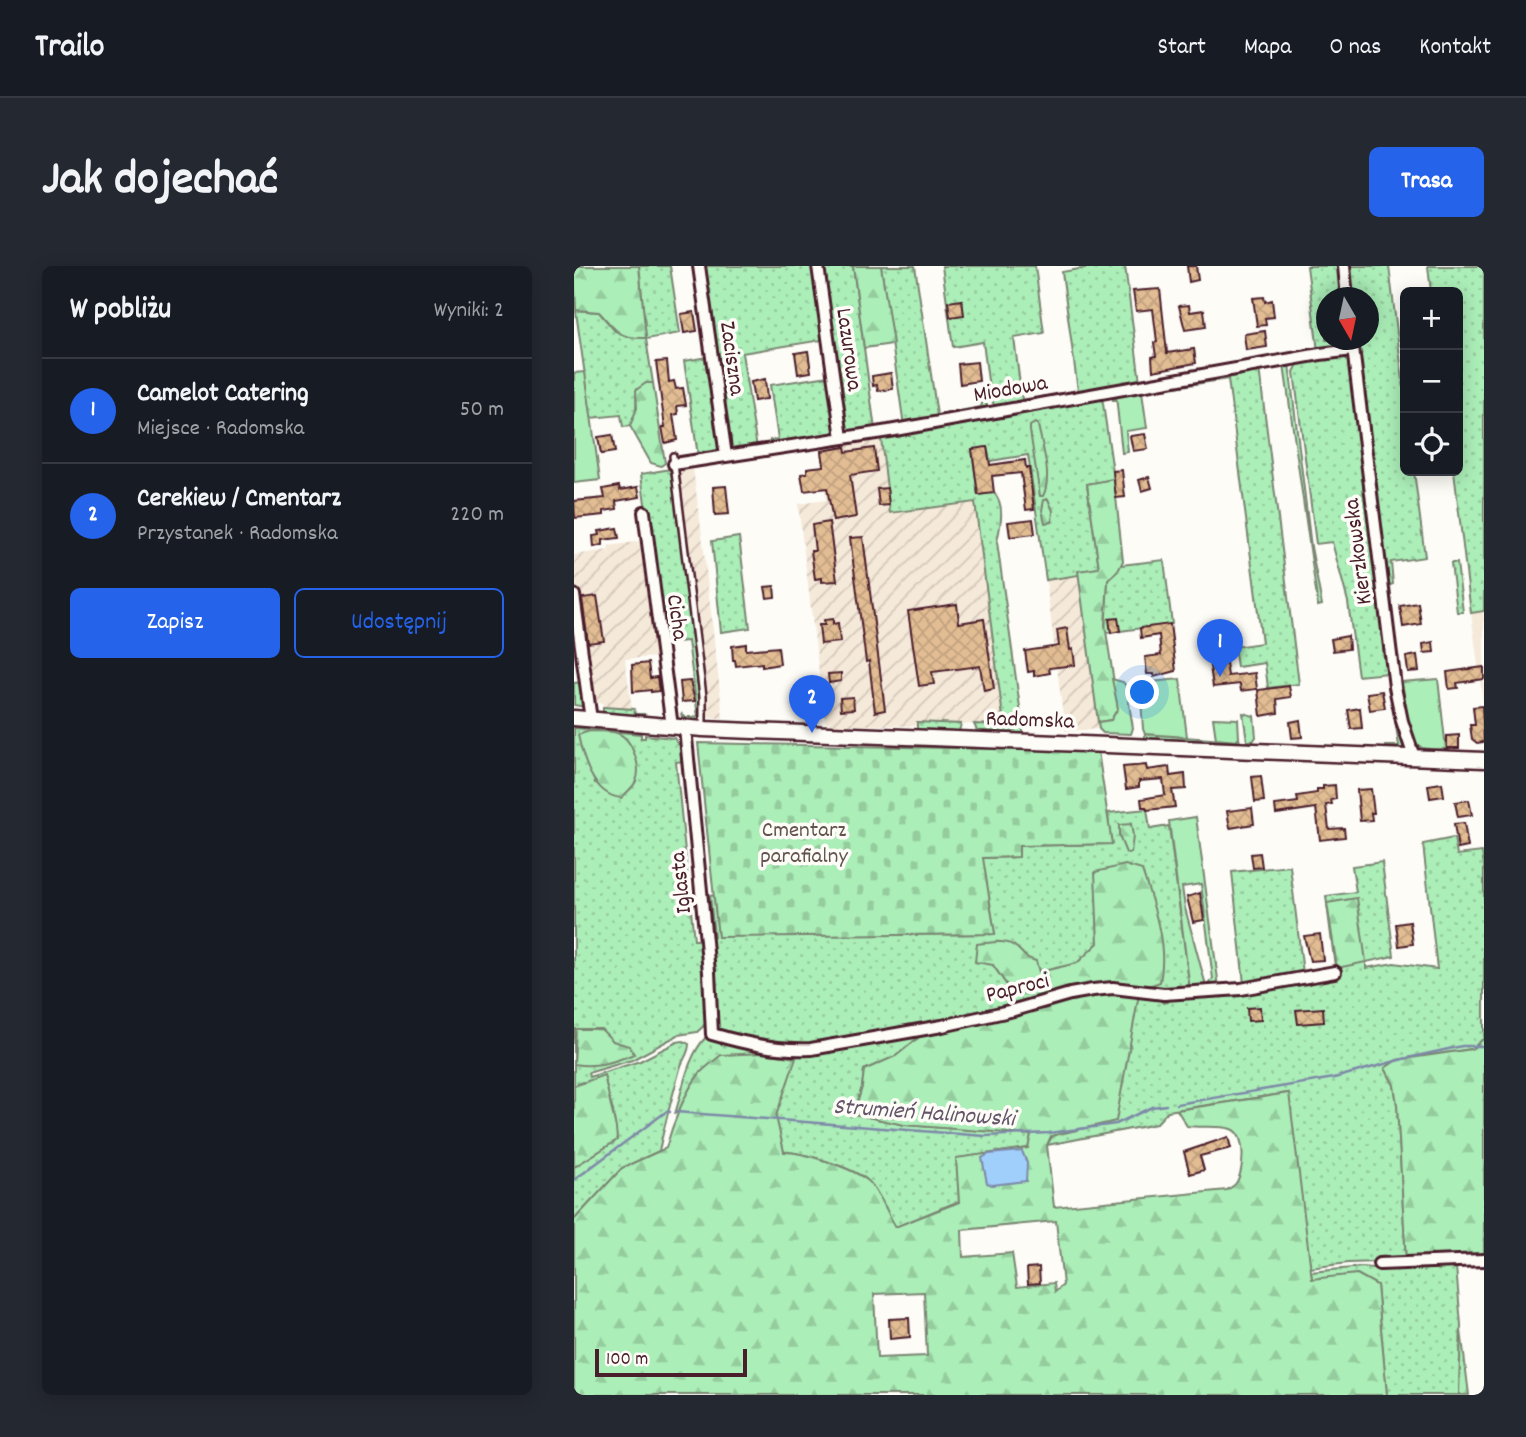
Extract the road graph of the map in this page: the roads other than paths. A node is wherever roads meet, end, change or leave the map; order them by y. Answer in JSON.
{"nodes":[{"id":1,"x":699,"y":266,"type":"edge"},
{"id":2,"x":818,"y":266,"type":"edge"},
{"id":3,"x":1344,"y":266,"type":"edge"},
{"id":4,"x":1347,"y":287,"type":"edge"},
{"id":5,"x":1334,"y":350,"type":"edge"},
{"id":6,"x":1353,"y":350,"type":"edge"},
{"id":7,"x":842,"y":438,"type":"junction"},
{"id":8,"x":726,"y":456,"type":"junction"},
{"id":9,"x":673,"y":460,"type":"joint"},
{"id":10,"x":644,"y":512,"type":"dead end"},
{"id":11,"x":574,"y":595,"type":"edge"},
{"id":12,"x":574,"y":718,"type":"edge"},
{"id":13,"x":591,"y":719,"type":"junction"},
{"id":14,"x":678,"y":727,"type":"junction"},
{"id":15,"x":703,"y":729,"type":"junction"},
{"id":16,"x":1414,"y":757,"type":"junction"},
{"id":17,"x":1484,"y":760,"type":"edge"},
{"id":18,"x":1335,"y":972,"type":"dead end"},
{"id":19,"x":712,"y":1034,"type":"joint"},
{"id":20,"x":1484,"y":1260,"type":"edge"},
{"id":21,"x":1379,"y":1264,"type":"dead end"}],
"edges":[{"from":1,"to":8,"type":"street","name":"Zaciszna"},
{"from":2,"to":7,"type":"street","name":"Lazurowa"},
{"from":3,"to":4,"type":"street"},
{"from":5,"to":7,"type":"street","name":"Miodowa"},
{"from":6,"to":16,"type":"street","name":"Kierzkowska"},
{"from":7,"to":8,"type":"street","name":"Miodowa"},
{"from":8,"to":9,"type":"street","name":"Miodowa"},
{"from":9,"to":15,"type":"lane"},
{"from":10,"to":14,"type":"street","name":"Cicha"},
{"from":11,"to":13,"type":"street"},
{"from":12,"to":13,"type":"street","name":"Radomska"},
{"from":13,"to":14,"type":"street","name":"Radomska"},
{"from":14,"to":15,"type":"street","name":"Radomska"},
{"from":14,"to":19,"type":"street","name":"Iglasta"},
{"from":15,"to":16,"type":"street","name":"Radomska"},
{"from":16,"to":17,"type":"street","name":"Radomska"},
{"from":18,"to":19,"type":"street","name":"Paproci"},
{"from":20,"to":21,"type":"street"}]}
